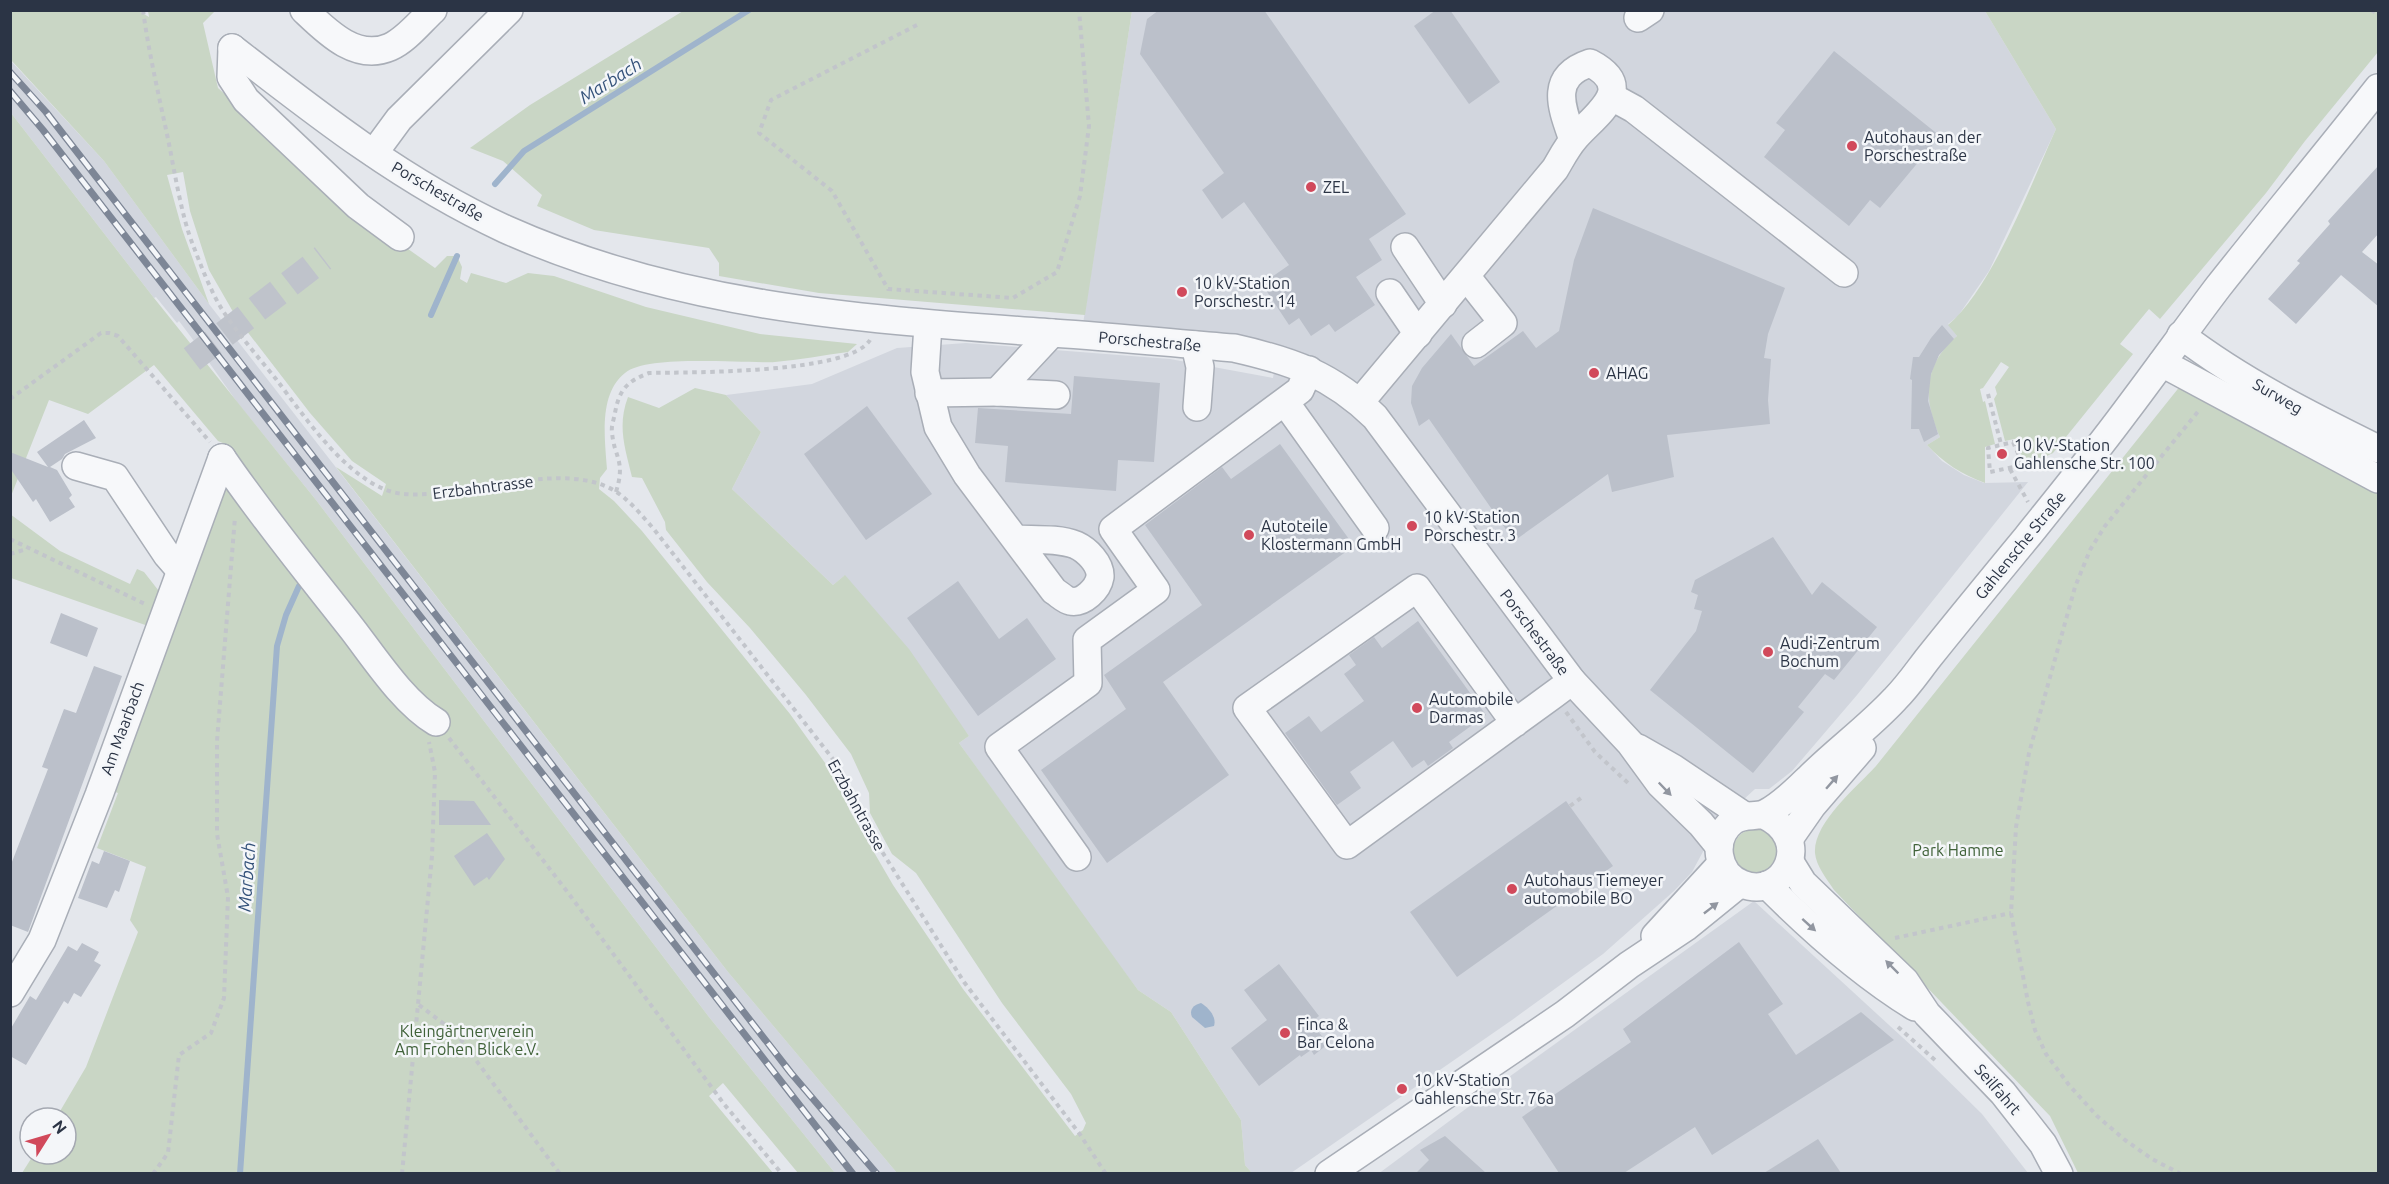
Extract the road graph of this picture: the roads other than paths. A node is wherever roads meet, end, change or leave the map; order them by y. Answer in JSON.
{"nodes":[{"id":1,"x":304,"y":10,"type":"edge"},
{"id":2,"x":433,"y":10,"type":"edge"},
{"id":3,"x":509,"y":10,"type":"edge"},
{"id":4,"x":2379,"y":88,"type":"edge"},
{"id":5,"x":1612,"y":97,"type":"junction"},
{"id":6,"x":1573,"y":140,"type":"junction"},
{"id":7,"x":374,"y":153,"type":"junction"},
{"id":8,"x":400,"y":237,"type":"dead end"},
{"id":9,"x":1405,"y":247,"type":"dead end"},
{"id":10,"x":1844,"y":273,"type":"dead end"},
{"id":11,"x":1466,"y":276,"type":"junction"},
{"id":12,"x":1390,"y":293,"type":"dead end"},
{"id":13,"x":1443,"y":304,"type":"junction"},
{"id":14,"x":928,"y":325,"type":"junction"},
{"id":15,"x":1053,"y":333,"type":"junction"},
{"id":16,"x":1418,"y":334,"type":"junction"},
{"id":17,"x":2181,"y":335,"type":"junction"},
{"id":18,"x":1476,"y":344,"type":"dead end"},
{"id":19,"x":1195,"y":345,"type":"junction"},
{"id":20,"x":2162,"y":363,"type":"junction"},
{"id":21,"x":1309,"y":370,"type":"junction"},
{"id":22,"x":997,"y":392,"type":"junction"},
{"id":23,"x":929,"y":393,"type":"junction"},
{"id":24,"x":1056,"y":396,"type":"dead end"},
{"id":25,"x":1285,"y":402,"type":"junction"},
{"id":26,"x":1360,"y":402,"type":"junction"},
{"id":27,"x":1197,"y":407,"type":"dead end"},
{"id":28,"x":2379,"y":449,"type":"edge"},
{"id":29,"x":76,"y":466,"type":"dead end"},
{"id":30,"x":2379,"y":479,"type":"edge"},
{"id":31,"x":1375,"y":528,"type":"dead end"},
{"id":32,"x":1016,"y":539,"type":"dead end"},
{"id":33,"x":180,"y":570,"type":"junction"},
{"id":34,"x":1572,"y":681,"type":"junction"},
{"id":35,"x":1897,"y":698,"type":"junction"},
{"id":36,"x":428,"y":717,"type":"road end"},
{"id":37,"x":1515,"y":723,"type":"junction"},
{"id":38,"x":1630,"y":742,"type":"junction"},
{"id":39,"x":1753,"y":815,"type":"junction"},
{"id":40,"x":1790,"y":850,"type":"junction"},
{"id":41,"x":1720,"y":855,"type":"junction"},
{"id":42,"x":1077,"y":857,"type":"dead end"},
{"id":43,"x":1739,"y":884,"type":"junction"},
{"id":44,"x":1767,"y":885,"type":"junction"},
{"id":45,"x":1629,"y":965,"type":"junction"},
{"id":46,"x":10,"y":993,"type":"edge"},
{"id":47,"x":1927,"y":1014,"type":"junction"},
{"id":48,"x":1329,"y":1173,"type":"edge"},
{"id":49,"x":2059,"y":1173,"type":"edge"}],
"edges":[{"from":1,"to":2,"type":"street"},
{"from":3,"to":7,"type":"street"},
{"from":4,"to":17,"type":"street","name":"Gahlensche Straße"},
{"from":5,"to":6,"type":"street"},
{"from":5,"to":6,"type":"street"},
{"from":5,"to":10,"type":"street"},
{"from":6,"to":11,"type":"street"},
{"from":7,"to":8,"type":"street","name":"Porschestraße"},
{"from":7,"to":14,"type":"street","name":"Porschestraße"},
{"from":9,"to":13,"type":"street"},
{"from":11,"to":13,"type":"street"},
{"from":11,"to":18,"type":"street"},
{"from":12,"to":16,"type":"street"},
{"from":13,"to":16,"type":"street"},
{"from":14,"to":15,"type":"street","name":"Porschestraße"},
{"from":14,"to":23,"type":"street"},
{"from":15,"to":19,"type":"street","name":"Porschestraße"},
{"from":15,"to":22,"type":"street"},
{"from":16,"to":26,"type":"street"},
{"from":17,"to":20,"type":"street","name":"Gahlensche Straße"},
{"from":17,"to":28,"type":"street","name":"Surweg"},
{"from":19,"to":21,"type":"street","name":"Porschestraße"},
{"from":19,"to":27,"type":"street"},
{"from":20,"to":30,"type":"street"},
{"from":20,"to":35,"type":"street","name":"Gahlensche Straße"},
{"from":21,"to":25,"type":"street"},
{"from":21,"to":26,"type":"street","name":"Porschestraße"},
{"from":22,"to":23,"type":"street"},
{"from":22,"to":24,"type":"street"},
{"from":23,"to":32,"type":"street"},
{"from":25,"to":31,"type":"street"},
{"from":25,"to":42,"type":"street"},
{"from":26,"to":34,"type":"street","name":"Porschestraße"},
{"from":29,"to":33,"type":"street"},
{"from":33,"to":36,"type":"street","name":"Am Maarbach"},
{"from":33,"to":46,"type":"street","name":"Am Maarbach"},
{"from":34,"to":37,"type":"street"},
{"from":34,"to":38,"type":"street","name":"Porschestraße"},
{"from":35,"to":39,"type":"street","name":"Gahlensche Straße"},
{"from":40,"to":35,"type":"street","name":"Gahlensche Straße","one_way":true},
{"from":37,"to":37,"type":"street"},
{"from":38,"to":39,"type":"street","name":"Porschestraße"},
{"from":38,"to":41,"type":"street","name":"Porschestraße","one_way":true},
{"from":39,"to":40,"type":"street"},
{"from":39,"to":41,"type":"street","name":"Gahlensche Straße"},
{"from":40,"to":44,"type":"street","name":"Gahlensche Straße"},
{"from":47,"to":40,"type":"street","name":"Seilfahrt","one_way":true},
{"from":41,"to":43,"type":"street"},
{"from":41,"to":45,"type":"street","name":"Gahlensche Straße"},
{"from":43,"to":44,"type":"street"},
{"from":45,"to":43,"type":"street","name":"Gahlensche Straße","one_way":true},
{"from":44,"to":47,"type":"street","name":"Seilfahrt","one_way":true},
{"from":45,"to":48,"type":"street","name":"Gahlensche Straße"},
{"from":47,"to":49,"type":"street","name":"Seilfahrt"}]}
